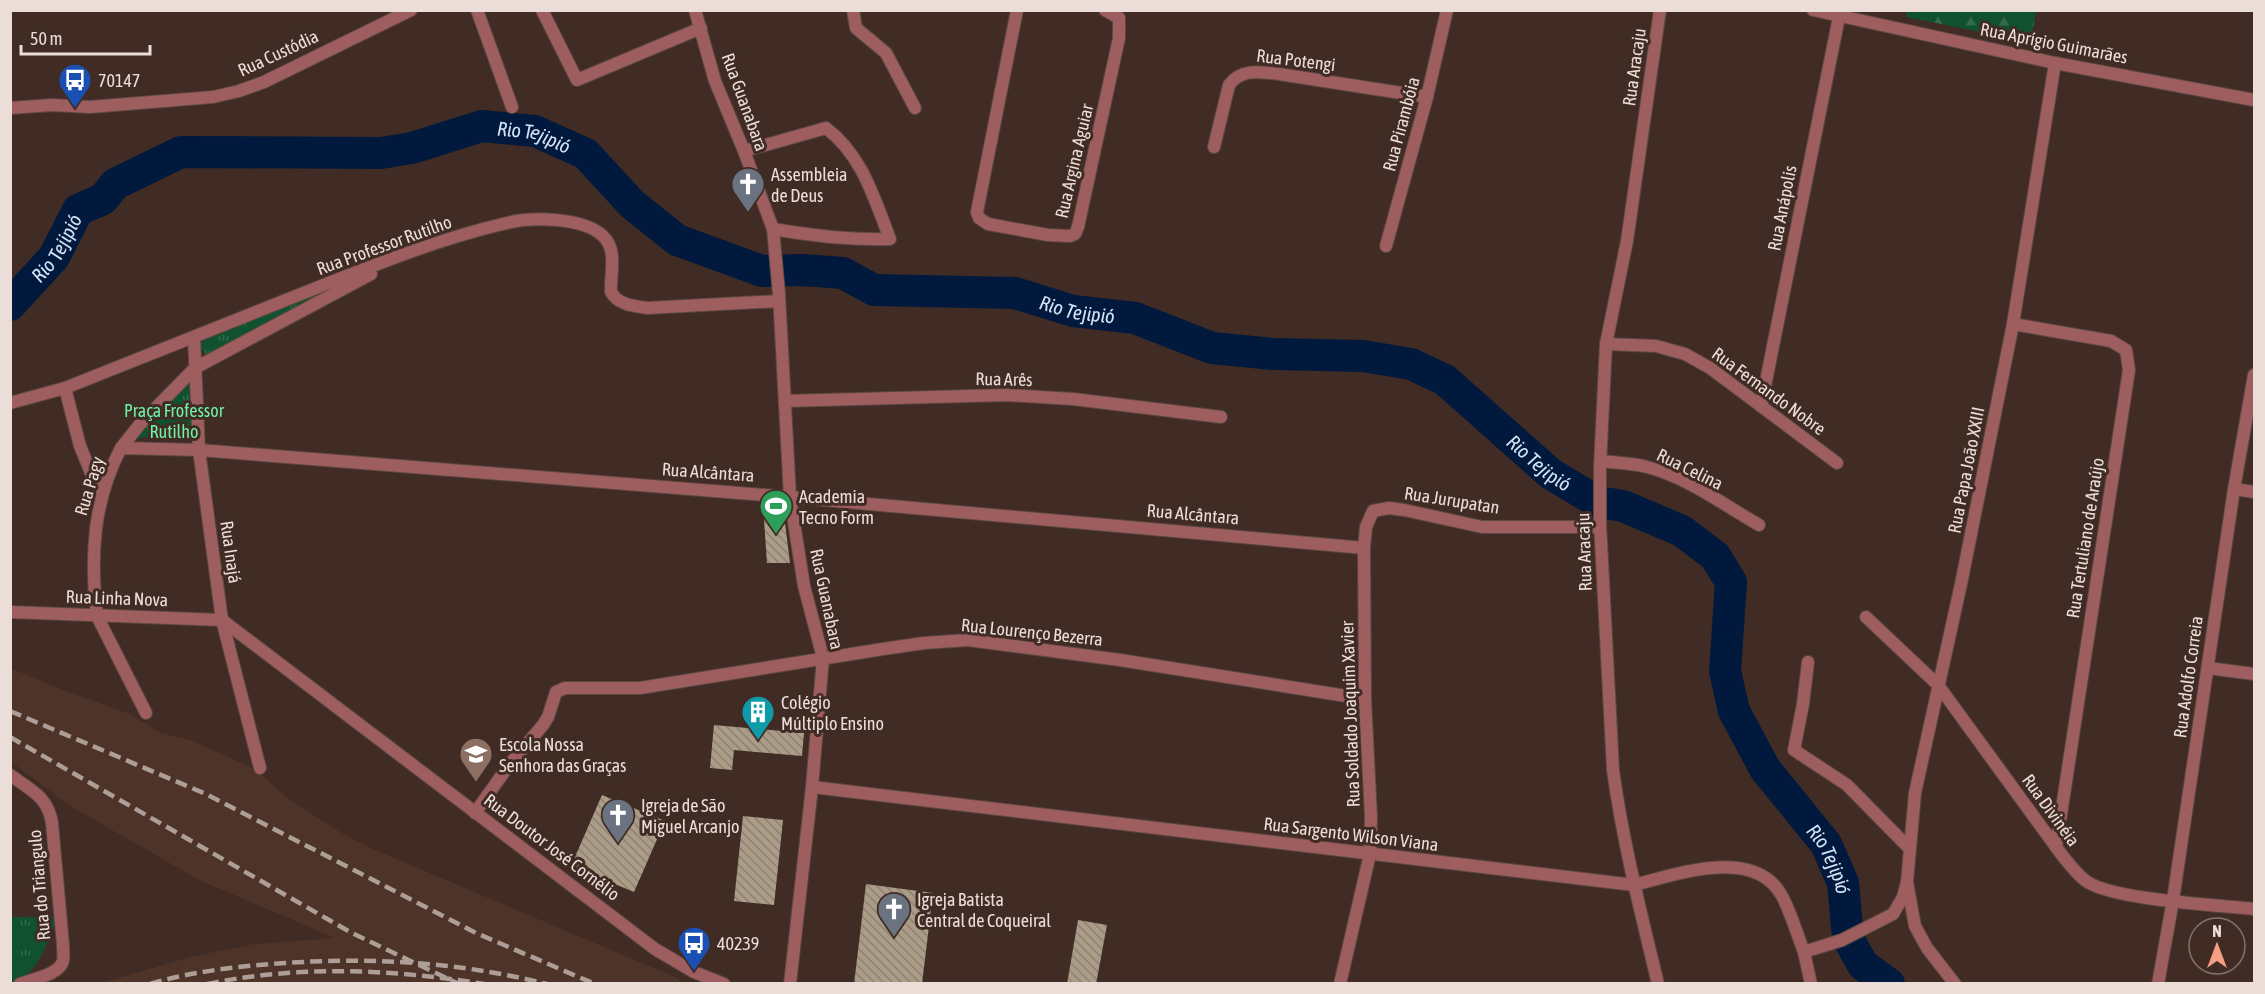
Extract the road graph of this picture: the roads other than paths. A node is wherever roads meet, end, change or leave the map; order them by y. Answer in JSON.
{"nodes":[{"id":1,"x":411,"y":10,"type":"edge"},
{"id":2,"x":477,"y":10,"type":"edge"},
{"id":3,"x":542,"y":10,"type":"edge"},
{"id":4,"x":695,"y":10,"type":"edge"},
{"id":5,"x":853,"y":10,"type":"edge"},
{"id":6,"x":1017,"y":10,"type":"edge"},
{"id":7,"x":1105,"y":10,"type":"edge"},
{"id":8,"x":1447,"y":10,"type":"edge"},
{"id":9,"x":1660,"y":10,"type":"edge"},
{"id":10,"x":1813,"y":10,"type":"edge"},
{"id":11,"x":1834,"y":14,"type":"edge"},
{"id":12,"x":701,"y":28,"type":"junction"},
{"id":13,"x":2055,"y":63,"type":"junction"},
{"id":14,"x":1428,"y":97,"type":"junction"},
{"id":15,"x":2254,"y":100,"type":"edge"},
{"id":16,"x":512,"y":107,"type":"dead end"},
{"id":17,"x":10,"y":108,"type":"edge"},
{"id":18,"x":915,"y":108,"type":"dead end"},
{"id":19,"x":1214,"y":147,"type":"dead end"},
{"id":20,"x":744,"y":151,"type":"junction"},
{"id":21,"x":773,"y":234,"type":"junction"},
{"id":22,"x":425,"y":245,"type":"junction"},
{"id":23,"x":1386,"y":246,"type":"dead end"},
{"id":24,"x":779,"y":298,"type":"junction"},
{"id":25,"x":2013,"y":324,"type":"junction"},
{"id":26,"x":194,"y":337,"type":"junction"},
{"id":27,"x":1606,"y":344,"type":"junction"},
{"id":28,"x":195,"y":368,"type":"junction"},
{"id":29,"x":2254,"y":375,"type":"edge"},
{"id":30,"x":65,"y":388,"type":"junction"},
{"id":31,"x":785,"y":401,"type":"junction"},
{"id":32,"x":10,"y":403,"type":"edge"},
{"id":33,"x":1761,"y":406,"type":"junction"},
{"id":34,"x":1221,"y":417,"type":"dead end"},
{"id":35,"x":121,"y":448,"type":"junction"},
{"id":36,"x":199,"y":450,"type":"junction"},
{"id":37,"x":1837,"y":463,"type":"dead end"},
{"id":38,"x":1600,"y":464,"type":"junction"},
{"id":39,"x":2234,"y":489,"type":"junction"},
{"id":40,"x":2254,"y":492,"type":"edge"},
{"id":41,"x":101,"y":497,"type":"junction"},
{"id":42,"x":790,"y":497,"type":"junction"},
{"id":43,"x":1600,"y":525,"type":"junction"},
{"id":44,"x":1759,"y":525,"type":"dead end"},
{"id":45,"x":1364,"y":548,"type":"junction"},
{"id":46,"x":10,"y":612,"type":"edge"},
{"id":47,"x":97,"y":616,"type":"junction"},
{"id":48,"x":1866,"y":616,"type":"dead end"},
{"id":49,"x":222,"y":620,"type":"junction"},
{"id":50,"x":823,"y":658,"type":"junction"},
{"id":51,"x":1808,"y":662,"type":"dead end"},
{"id":52,"x":2208,"y":668,"type":"junction"},
{"id":53,"x":2254,"y":674,"type":"edge"},
{"id":54,"x":1938,"y":685,"type":"junction"},
{"id":55,"x":1365,"y":699,"type":"junction"},
{"id":56,"x":146,"y":713,"type":"dead end"},
{"id":57,"x":260,"y":768,"type":"dead end"},
{"id":58,"x":10,"y":775,"type":"edge"},
{"id":59,"x":812,"y":787,"type":"junction"},
{"id":60,"x":475,"y":813,"type":"junction"},
{"id":61,"x":2055,"y":847,"type":"junction"},
{"id":62,"x":1910,"y":849,"type":"junction"},
{"id":63,"x":1370,"y":854,"type":"junction"},
{"id":64,"x":1907,"y":882,"type":"junction"},
{"id":65,"x":1634,"y":885,"type":"junction"},
{"id":66,"x":2173,"y":900,"type":"junction"},
{"id":67,"x":2254,"y":909,"type":"edge"},
{"id":68,"x":1804,"y":952,"type":"junction"},
{"id":69,"x":20,"y":984,"type":"edge"},
{"id":70,"x":724,"y":984,"type":"edge"},
{"id":71,"x":790,"y":984,"type":"edge"},
{"id":72,"x":1340,"y":984,"type":"edge"},
{"id":73,"x":1658,"y":984,"type":"edge"},
{"id":74,"x":1811,"y":984,"type":"edge"},
{"id":75,"x":1955,"y":984,"type":"edge"},
{"id":76,"x":2158,"y":984,"type":"edge"}],
"edges":[{"from":1,"to":17,"type":"street","name":"Rua Custódia"},
{"from":2,"to":16,"type":"street"},
{"from":3,"to":12,"type":"street"},
{"from":4,"to":12,"type":"street","name":"Rua Guanabara"},
{"from":5,"to":18,"type":"street"},
{"from":6,"to":7,"type":"street","name":"Rua Argina Aguiar"},
{"from":8,"to":14,"type":"street","name":"Rua Pirambóia"},
{"from":9,"to":27,"type":"street","name":"Rua Aracaju"},
{"from":10,"to":11,"type":"street","name":"Rua Aprígio Guimarães"},
{"from":11,"to":13,"type":"street","name":"Rua Aprígio Guimarães"},
{"from":11,"to":33,"type":"street","name":"Rua Anápolis"},
{"from":12,"to":20,"type":"street","name":"Rua Guanabara"},
{"from":13,"to":15,"type":"street","name":"Rua Aprígio Guimarães"},
{"from":13,"to":25,"type":"street","name":"Rua Papa João XXIII"},
{"from":14,"to":19,"type":"street","name":"Rua Potengi"},
{"from":14,"to":23,"type":"street","name":"Rua Pirambóia"},
{"from":20,"to":21,"type":"street","name":"Rua Guanabara"},
{"from":20,"to":21,"type":"street"},
{"from":21,"to":24,"type":"street","name":"Rua Guanabara"},
{"from":22,"to":24,"type":"street","name":"Rua Professor Rutilho"},
{"from":22,"to":26,"type":"street","name":"Rua Professor Rutilho"},
{"from":22,"to":28,"type":"street","name":"Rua Pagy"},
{"from":24,"to":31,"type":"street","name":"Rua Guanabara"},
{"from":25,"to":54,"type":"street","name":"Rua Papa João XXIII"},
{"from":25,"to":61,"type":"street","name":"Rua Tertuliano de Araújo"},
{"from":26,"to":28,"type":"street","name":"Rua Inajá"},
{"from":26,"to":30,"type":"street","name":"Rua Professor Rutilho"},
{"from":27,"to":33,"type":"street","name":"Rua Fernando Nobre"},
{"from":27,"to":38,"type":"street","name":"Rua Aracaju"},
{"from":28,"to":35,"type":"street","name":"Rua Pagy"},
{"from":28,"to":36,"type":"street","name":"Rua Inajá"},
{"from":29,"to":39,"type":"street","name":"Rua Adolfo Correia"},
{"from":30,"to":32,"type":"street","name":"Rua Professor Rutilho"},
{"from":30,"to":41,"type":"street"},
{"from":31,"to":34,"type":"street","name":"Rua Arês"},
{"from":31,"to":42,"type":"street","name":"Rua Guanabara"},
{"from":33,"to":37,"type":"street","name":"Rua Fernando Nobre"},
{"from":35,"to":36,"type":"street","name":"Rua Alcântara"},
{"from":35,"to":41,"type":"street","name":"Rua Pagy"},
{"from":36,"to":42,"type":"street","name":"Rua Alcântara"},
{"from":36,"to":49,"type":"street","name":"Rua Inajá"},
{"from":38,"to":43,"type":"street","name":"Rua Aracaju"},
{"from":38,"to":44,"type":"street","name":"Rua Celina"},
{"from":39,"to":40,"type":"street"},
{"from":39,"to":52,"type":"street","name":"Rua Adolfo Correia"},
{"from":41,"to":47,"type":"street","name":"Rua Pagy"},
{"from":42,"to":45,"type":"street","name":"Rua Alcântara"},
{"from":42,"to":50,"type":"street","name":"Rua Guanabara"},
{"from":43,"to":45,"type":"street","name":"Rua Jurupatan"},
{"from":43,"to":65,"type":"street","name":"Rua Aracaju"},
{"from":45,"to":55,"type":"street","name":"Rua Soldado Joaquim Xavier"},
{"from":46,"to":47,"type":"street","name":"Rua Linha Nova"},
{"from":47,"to":49,"type":"street","name":"Rua Linha Nova"},
{"from":47,"to":56,"type":"street","name":"Rua Pagy"},
{"from":48,"to":54,"type":"street"},
{"from":49,"to":57,"type":"street","name":"Rua Inajá"},
{"from":49,"to":60,"type":"street","name":"Rua Doutor José Cornélio"},
{"from":50,"to":55,"type":"street","name":"Rua Lourenço Bezerra"},
{"from":50,"to":59,"type":"street","name":"Rua Guanabara"},
{"from":50,"to":60,"type":"street","name":"Rua Lourenço Bezerra"},
{"from":51,"to":62,"type":"street"},
{"from":52,"to":53,"type":"street"},
{"from":52,"to":66,"type":"street","name":"Rua Adolfo Correia"},
{"from":54,"to":61,"type":"street","name":"Rua Divinéia"},
{"from":54,"to":62,"type":"street","name":"Rua Papa João XXIII"},
{"from":55,"to":63,"type":"street","name":"Rua Soldado Joaquim Xavier"},
{"from":58,"to":69,"type":"street","name":"Rua do Triangulo"},
{"from":59,"to":63,"type":"street","name":"Rua Sargento Wilson Viana"},
{"from":59,"to":71,"type":"street","name":"Rua Guanabara"},
{"from":60,"to":70,"type":"street","name":"Rua Doutor José Cornélio"},
{"from":61,"to":66,"type":"street","name":"Rua Divinéia"},
{"from":62,"to":64,"type":"street","name":"Rua Papa João XXIII"},
{"from":63,"to":65,"type":"street","name":"Rua Sargento Wilson Viana"},
{"from":63,"to":72,"type":"street","name":"Rua Soldado Joaquim Xavier"},
{"from":64,"to":68,"type":"street","name":"Rua Papa João XXIII"},
{"from":64,"to":75,"type":"street","name":"Rua Papa João XXIII"},
{"from":65,"to":68,"type":"street","name":"Rua Sargento Wilson Viana"},
{"from":65,"to":73,"type":"street","name":"Rua Aracaju"},
{"from":66,"to":67,"type":"street","name":"Rua Divinéia"},
{"from":66,"to":76,"type":"street","name":"Rua Adolfo Correia"},
{"from":68,"to":74,"type":"street","name":"Rua Sargento Wilson Viana"}]}
